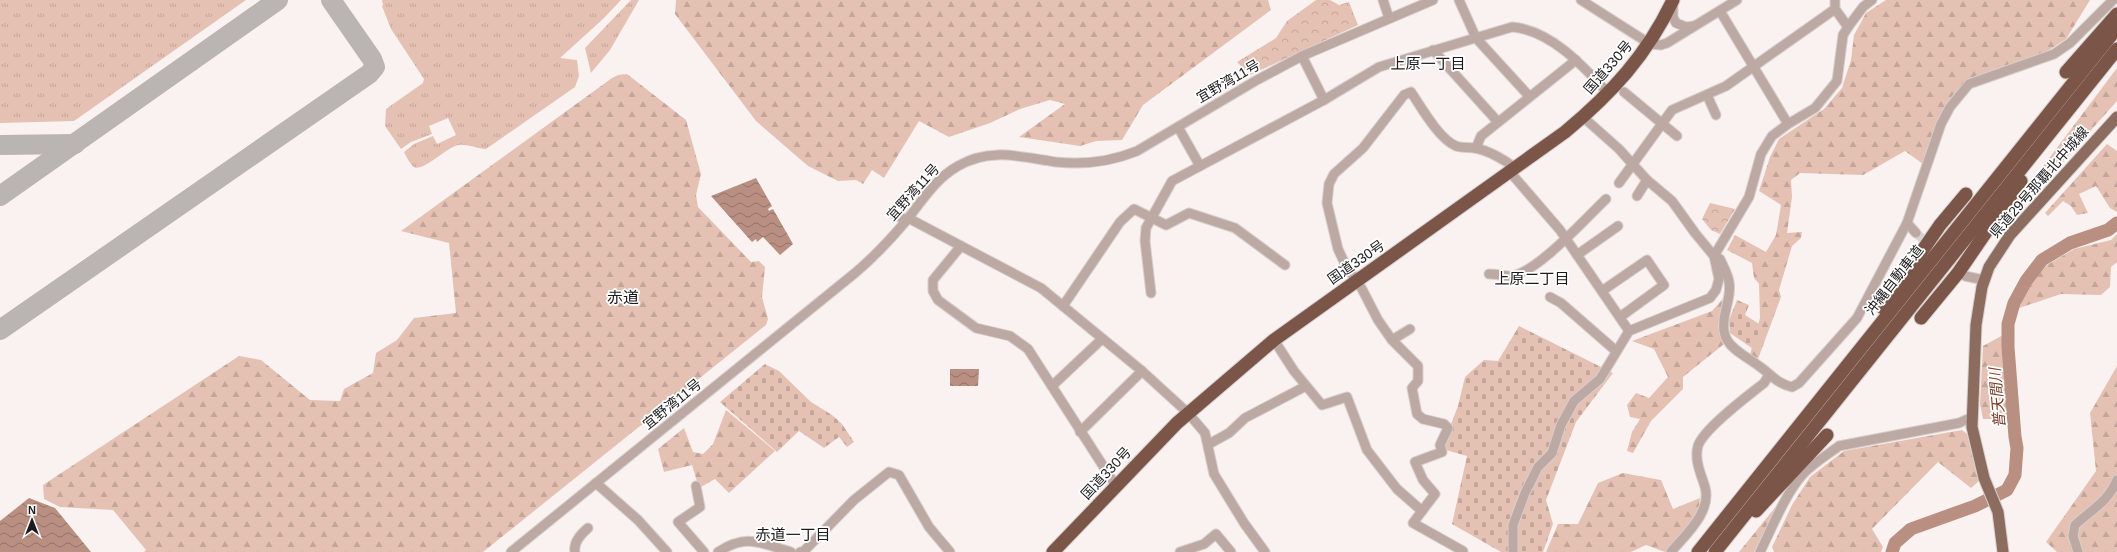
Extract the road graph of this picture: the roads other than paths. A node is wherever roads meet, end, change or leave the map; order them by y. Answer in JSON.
{"nodes":[{"id":1,"x":1383,"y":0,"type":"edge"},
{"id":2,"x":1433,"y":0,"type":"edge"},
{"id":3,"x":1459,"y":0,"type":"edge"},
{"id":4,"x":1581,"y":0,"type":"edge"},
{"id":5,"x":1673,"y":0,"type":"edge"},
{"id":6,"x":1737,"y":0,"type":"edge"},
{"id":7,"x":1872,"y":0,"type":"edge"},
{"id":8,"x":2113,"y":0,"type":"edge"},
{"id":9,"x":1835,"y":5,"type":"edge"},
{"id":10,"x":1720,"y":11,"type":"junction"},
{"id":11,"x":2117,"y":14,"type":"edge"},
{"id":12,"x":1389,"y":18,"type":"junction"},
{"id":13,"x":1695,"y":26,"type":"junction"},
{"id":14,"x":1848,"y":27,"type":"junction"},
{"id":15,"x":2117,"y":28,"type":"edge"},
{"id":16,"x":1476,"y":38,"type":"junction"},
{"id":17,"x":1650,"y":44,"type":"junction"},
{"id":18,"x":2117,"y":49,"type":"edge"},
{"id":19,"x":1433,"y":50,"type":"junction"},
{"id":20,"x":1302,"y":56,"type":"junction"},
{"id":21,"x":1576,"y":60,"type":"junction"},
{"id":22,"x":1754,"y":66,"type":"junction"},
{"id":23,"x":2066,"y":72,"type":"dead end"},
{"id":24,"x":1624,"y":92,"type":"dead end"},
{"id":25,"x":1609,"y":94,"type":"junction"},
{"id":26,"x":1707,"y":95,"type":"junction"},
{"id":27,"x":1529,"y":96,"type":"junction"},
{"id":28,"x":1324,"y":100,"type":"junction"},
{"id":29,"x":1716,"y":115,"type":"dead end"},
{"id":30,"x":1583,"y":117,"type":"junction"},
{"id":31,"x":2117,"y":117,"type":"edge"},
{"id":32,"x":1498,"y":122,"type":"junction"},
{"id":33,"x":1662,"y":124,"type":"junction"},
{"id":34,"x":1788,"y":124,"type":"junction"},
{"id":35,"x":1178,"y":127,"type":"junction"},
{"id":36,"x":1677,"y":136,"type":"dead end"},
{"id":37,"x":2042,"y":143,"type":"junction"},
{"id":38,"x":1476,"y":148,"type":"junction"},
{"id":39,"x":1200,"y":166,"type":"junction"},
{"id":40,"x":1633,"y":166,"type":"junction"},
{"id":41,"x":1513,"y":170,"type":"junction"},
{"id":42,"x":1647,"y":180,"type":"junction"},
{"id":43,"x":1619,"y":183,"type":"dead end"},
{"id":44,"x":1966,"y":194,"type":"dead end"},
{"id":45,"x":1637,"y":196,"type":"dead end"},
{"id":46,"x":1606,"y":199,"type":"dead end"},
{"id":47,"x":896,"y":215,"type":"dead end"},
{"id":48,"x":1150,"y":217,"type":"junction"},
{"id":49,"x":907,"y":219,"type":"junction"},
{"id":50,"x":1907,"y":223,"type":"junction"},
{"id":51,"x":1618,"y":226,"type":"dead end"},
{"id":52,"x":1916,"y":234,"type":"tunnel mouth"},
{"id":53,"x":1565,"y":238,"type":"junction"},
{"id":54,"x":961,"y":246,"type":"junction"},
{"id":55,"x":1577,"y":255,"type":"junction"},
{"id":56,"x":1714,"y":256,"type":"junction"},
{"id":57,"x":1285,"y":265,"type":"dead end"},
{"id":58,"x":1489,"y":274,"type":"dead end"},
{"id":59,"x":1965,"y":276,"type":"tunnel mouth"},
{"id":60,"x":1984,"y":280,"type":"junction"},
{"id":61,"x":1356,"y":281,"type":"junction"},
{"id":62,"x":1602,"y":291,"type":"junction"},
{"id":63,"x":1151,"y":292,"type":"dead end"},
{"id":64,"x":1550,"y":297,"type":"dead end"},
{"id":65,"x":1063,"y":306,"type":"junction"},
{"id":66,"x":1620,"y":318,"type":"junction"},
{"id":67,"x":1921,"y":318,"type":"dead end"},
{"id":68,"x":1410,"y":329,"type":"dead end"},
{"id":69,"x":1629,"y":331,"type":"junction"},
{"id":70,"x":1102,"y":339,"type":"junction"},
{"id":71,"x":1274,"y":340,"type":"junction"},
{"id":72,"x":1392,"y":340,"type":"junction"},
{"id":73,"x":1865,"y":343,"type":"junction"},
{"id":74,"x":1616,"y":351,"type":"junction"},
{"id":75,"x":1142,"y":371,"type":"junction"},
{"id":76,"x":1768,"y":375,"type":"junction"},
{"id":77,"x":1052,"y":386,"type":"junction"},
{"id":78,"x":1306,"y":386,"type":"junction"},
{"id":79,"x":1188,"y":413,"type":"junction"},
{"id":80,"x":1972,"y":417,"type":"junction"},
{"id":81,"x":1080,"y":432,"type":"junction"},
{"id":82,"x":1827,"y":435,"type":"dead end"},
{"id":83,"x":1209,"y":444,"type":"junction"},
{"id":84,"x":2117,"y":480,"type":"edge"},
{"id":85,"x":596,"y":483,"type":"junction"},
{"id":86,"x":696,"y":486,"type":"dead end"},
{"id":87,"x":1116,"y":486,"type":"junction"},
{"id":88,"x":1422,"y":510,"type":"junction"},
{"id":89,"x":1734,"y":527,"type":"junction"},
{"id":90,"x":588,"y":528,"type":"dead end"},
{"id":91,"x":1057,"y":550,"type":"edge"},
{"id":92,"x":511,"y":552,"type":"edge"},
{"id":93,"x":575,"y":552,"type":"edge"},
{"id":94,"x":667,"y":552,"type":"edge"},
{"id":95,"x":704,"y":552,"type":"edge"},
{"id":96,"x":718,"y":552,"type":"edge"},
{"id":97,"x":791,"y":552,"type":"edge"},
{"id":98,"x":803,"y":552,"type":"edge"},
{"id":99,"x":950,"y":552,"type":"edge"},
{"id":100,"x":1180,"y":552,"type":"edge"},
{"id":101,"x":1231,"y":552,"type":"edge"},
{"id":102,"x":1265,"y":552,"type":"edge"},
{"id":103,"x":1462,"y":552,"type":"edge"},
{"id":104,"x":1513,"y":552,"type":"edge"},
{"id":105,"x":1671,"y":552,"type":"edge"},
{"id":106,"x":1698,"y":552,"type":"edge"},
{"id":107,"x":1715,"y":552,"type":"edge"},
{"id":108,"x":1760,"y":552,"type":"edge"},
{"id":109,"x":2003,"y":552,"type":"edge"},
{"id":110,"x":2078,"y":552,"type":"edge"}],
"edges":[{"from":1,"to":12,"type":"street"},
{"from":2,"to":12,"type":"street","name":"宜野湾11号"},
{"from":3,"to":16,"type":"street"},
{"from":4,"to":17,"type":"street"},
{"from":5,"to":13,"type":"street"},
{"from":5,"to":17,"type":"highway","name":"国道330号"},
{"from":6,"to":10,"type":"street"},
{"from":7,"to":14,"type":"street"},
{"from":8,"to":50,"type":"street"},
{"from":9,"to":14,"type":"street"},
{"from":9,"to":22,"type":"street"},
{"from":10,"to":13,"type":"street"},
{"from":10,"to":22,"type":"street"},
{"from":11,"to":23,"type":"highway"},
{"from":12,"to":20,"type":"street","name":"宜野湾11号"},
{"from":13,"to":17,"type":"street"},
{"from":14,"to":34,"type":"street"},
{"from":15,"to":73,"type":"highway","name":"沖縄自動車道"},
{"from":16,"to":19,"type":"street"},
{"from":16,"to":21,"type":"street"},
{"from":16,"to":27,"type":"street"},
{"from":17,"to":25,"type":"highway","name":"国道330号"},
{"from":18,"to":37,"type":"highway","name":"沖縄自動車道"},
{"from":19,"to":28,"type":"street"},
{"from":19,"to":32,"type":"street"},
{"from":20,"to":28,"type":"street"},
{"from":20,"to":35,"type":"street","name":"宜野湾11号"},
{"from":21,"to":25,"type":"street"},
{"from":21,"to":27,"type":"street"},
{"from":22,"to":26,"type":"street"},
{"from":22,"to":34,"type":"street"},
{"from":24,"to":33,"type":"street"},
{"from":25,"to":30,"type":"highway","name":"国道330号"},
{"from":26,"to":29,"type":"street"},
{"from":26,"to":33,"type":"street"},
{"from":27,"to":32,"type":"street"},
{"from":28,"to":39,"type":"street"},
{"from":30,"to":40,"type":"street"},
{"from":30,"to":41,"type":"highway","name":"国道330号"},
{"from":31,"to":60,"type":"main road","name":"県道29号那覇北中城線"},
{"from":32,"to":38,"type":"street"},
{"from":33,"to":36,"type":"street"},
{"from":33,"to":40,"type":"street"},
{"from":34,"to":56,"type":"street"},
{"from":35,"to":39,"type":"street"},
{"from":35,"to":49,"type":"street","name":"宜野湾11号"},
{"from":37,"to":67,"type":"highway"},
{"from":37,"to":89,"type":"highway","name":"沖縄自動車道"},
{"from":38,"to":41,"type":"street"},
{"from":38,"to":61,"type":"street"},
{"from":39,"to":48,"type":"street"},
{"from":40,"to":42,"type":"street"},
{"from":40,"to":43,"type":"street"},
{"from":41,"to":53,"type":"street"},
{"from":41,"to":61,"type":"highway","name":"国道330号"},
{"from":42,"to":45,"type":"street"},
{"from":42,"to":56,"type":"street"},
{"from":44,"to":73,"type":"highway"},
{"from":46,"to":53,"type":"street"},
{"from":47,"to":49,"type":"street"},
{"from":48,"to":57,"type":"street"},
{"from":48,"to":63,"type":"street"},
{"from":48,"to":65,"type":"street"},
{"from":49,"to":54,"type":"street"},
{"from":49,"to":85,"type":"street","name":"宜野湾11号"},
{"from":50,"to":52,"type":"street"},
{"from":50,"to":76,"type":"street"},
{"from":51,"to":55,"type":"street"},
{"from":53,"to":55,"type":"street"},
{"from":53,"to":58,"type":"street"},
{"from":54,"to":65,"type":"street"},
{"from":54,"to":77,"type":"street"},
{"from":55,"to":62,"type":"street"},
{"from":56,"to":69,"type":"street"},
{"from":56,"to":76,"type":"street"},
{"from":59,"to":60,"type":"street"},
{"from":60,"to":80,"type":"main road","name":"県道29号那覇北中城線"},
{"from":61,"to":71,"type":"highway","name":"国道330号"},
{"from":61,"to":72,"type":"street"},
{"from":62,"to":66,"type":"street"},
{"from":62,"to":66,"type":"street"},
{"from":64,"to":74,"type":"street"},
{"from":65,"to":70,"type":"street"},
{"from":66,"to":69,"type":"street"},
{"from":68,"to":72,"type":"street"},
{"from":69,"to":74,"type":"street"},
{"from":70,"to":75,"type":"street"},
{"from":70,"to":77,"type":"street"},
{"from":71,"to":78,"type":"street"},
{"from":71,"to":79,"type":"highway","name":"国道330号"},
{"from":72,"to":88,"type":"street"},
{"from":73,"to":106,"type":"highway","name":"沖縄自動車道"},
{"from":74,"to":104,"type":"street"},
{"from":75,"to":79,"type":"street"},
{"from":75,"to":81,"type":"street"},
{"from":76,"to":105,"type":"street"},
{"from":77,"to":81,"type":"street"},
{"from":78,"to":83,"type":"street"},
{"from":78,"to":88,"type":"street"},
{"from":79,"to":83,"type":"street"},
{"from":79,"to":87,"type":"highway","name":"国道330号"},
{"from":80,"to":108,"type":"street"},
{"from":80,"to":109,"type":"main road","name":"県道29号那覇北中城線"},
{"from":81,"to":87,"type":"street"},
{"from":82,"to":89,"type":"highway"},
{"from":83,"to":102,"type":"street"},
{"from":84,"to":110,"type":"street"},
{"from":85,"to":92,"type":"street","name":"宜野湾11号"},
{"from":85,"to":94,"type":"street"},
{"from":86,"to":95,"type":"street"},
{"from":87,"to":91,"type":"highway","name":"国道330号"},
{"from":88,"to":103,"type":"street"},
{"from":89,"to":107,"type":"highway","name":"沖縄自動車道"},
{"from":90,"to":93,"type":"street"},
{"from":96,"to":97,"type":"street"},
{"from":98,"to":99,"type":"street"},
{"from":100,"to":101,"type":"street"}]}
